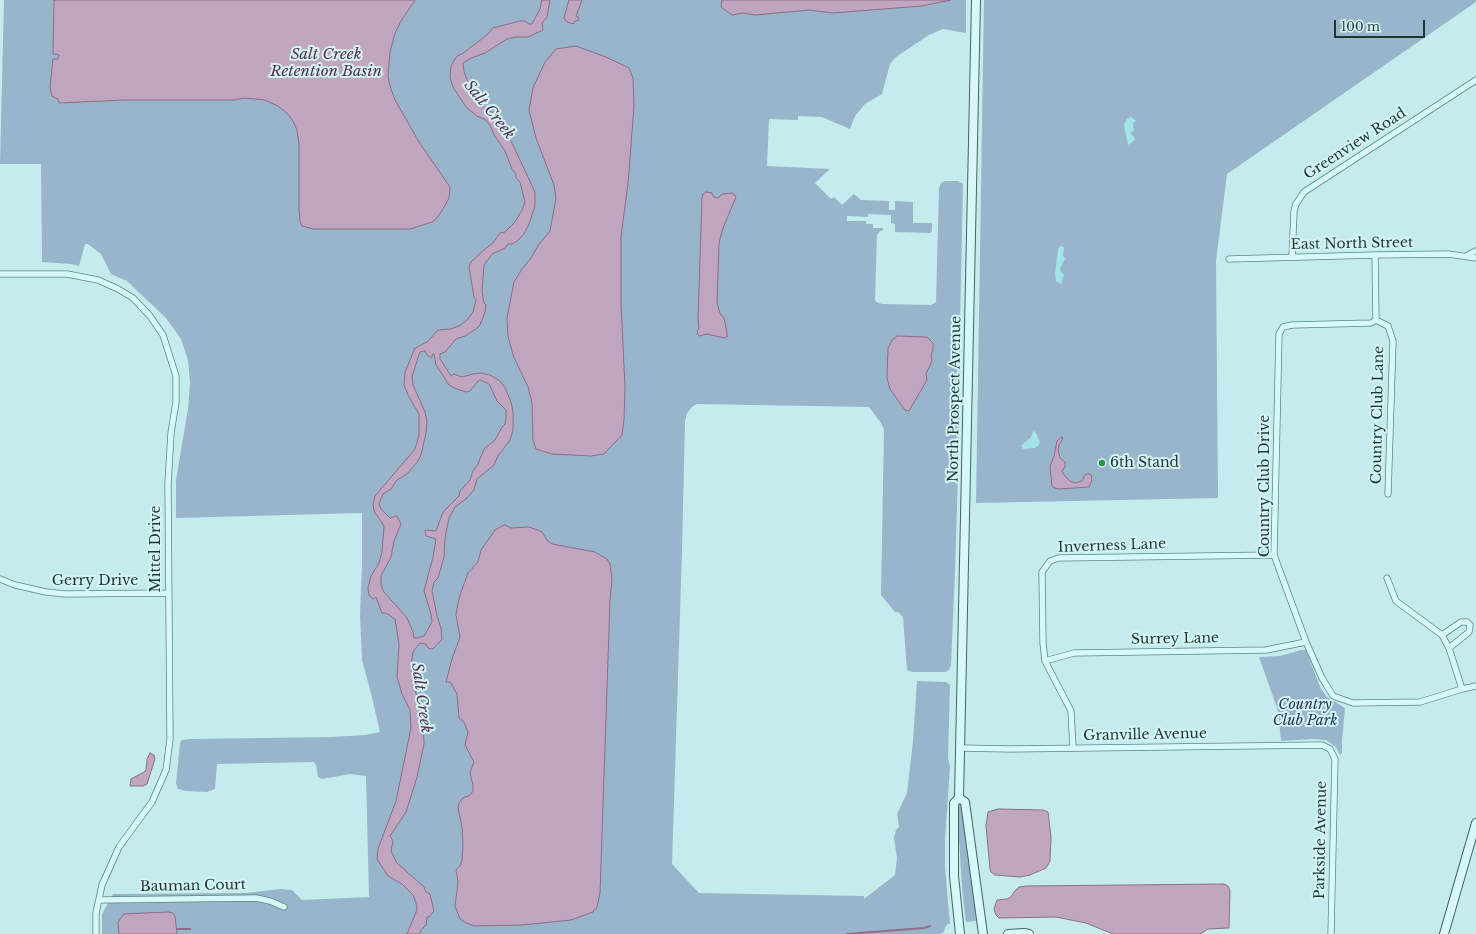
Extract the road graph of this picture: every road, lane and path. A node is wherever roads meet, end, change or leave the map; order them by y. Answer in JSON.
{"nodes":[{"id":1,"x":976,"y":0,"type":"edge"},
{"id":2,"x":1476,"y":80,"type":"edge"},
{"id":3,"x":1476,"y":251,"type":"edge"},
{"id":4,"x":1374,"y":255,"type":"junction"},
{"id":5,"x":1466,"y":256,"type":"junction"},
{"id":6,"x":1292,"y":257,"type":"junction"},
{"id":7,"x":1476,"y":258,"type":"edge"},
{"id":8,"x":1229,"y":259,"type":"dead end"},
{"id":9,"x":0,"y":274,"type":"edge"},
{"id":10,"x":1376,"y":320,"type":"junction"},
{"id":11,"x":1388,"y":494,"type":"dead end"},
{"id":12,"x":1274,"y":555,"type":"junction"},
{"id":13,"x":1387,"y":578,"type":"dead end"},
{"id":14,"x":0,"y":579,"type":"edge"},
{"id":15,"x":168,"y":593,"type":"junction"},
{"id":16,"x":1442,"y":635,"type":"junction"},
{"id":17,"x":1306,"y":642,"type":"junction"},
{"id":18,"x":1449,"y":648,"type":"junction"},
{"id":19,"x":1045,"y":661,"type":"junction"},
{"id":20,"x":1476,"y":686,"type":"edge"},
{"id":21,"x":1462,"y":689,"type":"junction"},
{"id":22,"x":960,"y":748,"type":"junction"},
{"id":23,"x":1073,"y":748,"type":"junction"},
{"id":24,"x":1330,"y":749,"type":"joint"},
{"id":25,"x":960,"y":798,"type":"junction"},
{"id":26,"x":1476,"y":823,"type":"edge"},
{"id":27,"x":99,"y":900,"type":"junction"},
{"id":28,"x":284,"y":907,"type":"dead end"},
{"id":29,"x":96,"y":934,"type":"edge"},
{"id":30,"x":960,"y":934,"type":"edge"},
{"id":31,"x":983,"y":934,"type":"edge"},
{"id":32,"x":1008,"y":934,"type":"edge"},
{"id":33,"x":1028,"y":934,"type":"edge"},
{"id":34,"x":1331,"y":934,"type":"edge"},
{"id":35,"x":1444,"y":934,"type":"edge"}],
"edges":[{"from":1,"to":22,"type":"main road","name":"North Prospect Avenue"},
{"from":2,"to":6,"type":"street","name":"Greenview Road"},
{"from":3,"to":5,"type":"street"},
{"from":4,"to":5,"type":"street","name":"East North Street"},
{"from":4,"to":6,"type":"street","name":"East North Street"},
{"from":4,"to":10,"type":"street"},
{"from":5,"to":7,"type":"street","name":"East North Street"},
{"from":6,"to":8,"type":"street","name":"East North Street"},
{"from":9,"to":15,"type":"street","name":"Mittel Drive"},
{"from":10,"to":11,"type":"street","name":"Country Club Lane"},
{"from":10,"to":12,"type":"street","name":"Country Club Drive"},
{"from":12,"to":17,"type":"street","name":"Country Club Drive"},
{"from":12,"to":19,"type":"street","name":"Inverness Lane"},
{"from":13,"to":16,"type":"street"},
{"from":14,"to":15,"type":"street","name":"Gerry Drive"},
{"from":15,"to":27,"type":"street","name":"Mittel Drive"},
{"from":16,"to":18,"type":"street"},
{"from":16,"to":18,"type":"street"},
{"from":17,"to":19,"type":"street","name":"Surrey Lane"},
{"from":17,"to":21,"type":"street","name":"Country Club Drive"},
{"from":18,"to":21,"type":"street"},
{"from":19,"to":23,"type":"street","name":"Inverness Lane"},
{"from":20,"to":21,"type":"street","name":"Country Club Drive"},
{"from":22,"to":23,"type":"street","name":"Granville Avenue"},
{"from":22,"to":25,"type":"main road","name":"North Prospect Avenue"},
{"from":23,"to":24,"type":"street","name":"Granville Avenue"},
{"from":24,"to":34,"type":"street","name":"Parkside Avenue"},
{"from":25,"to":30,"type":"main road","name":"North Prospect Avenue"},
{"from":25,"to":31,"type":"main road","name":"North Prospect Avenue"},
{"from":26,"to":35,"type":"main road"},
{"from":27,"to":28,"type":"street","name":"Bauman Court"},
{"from":27,"to":29,"type":"street","name":"Mittel Drive"},
{"from":32,"to":33,"type":"main road"}]}
